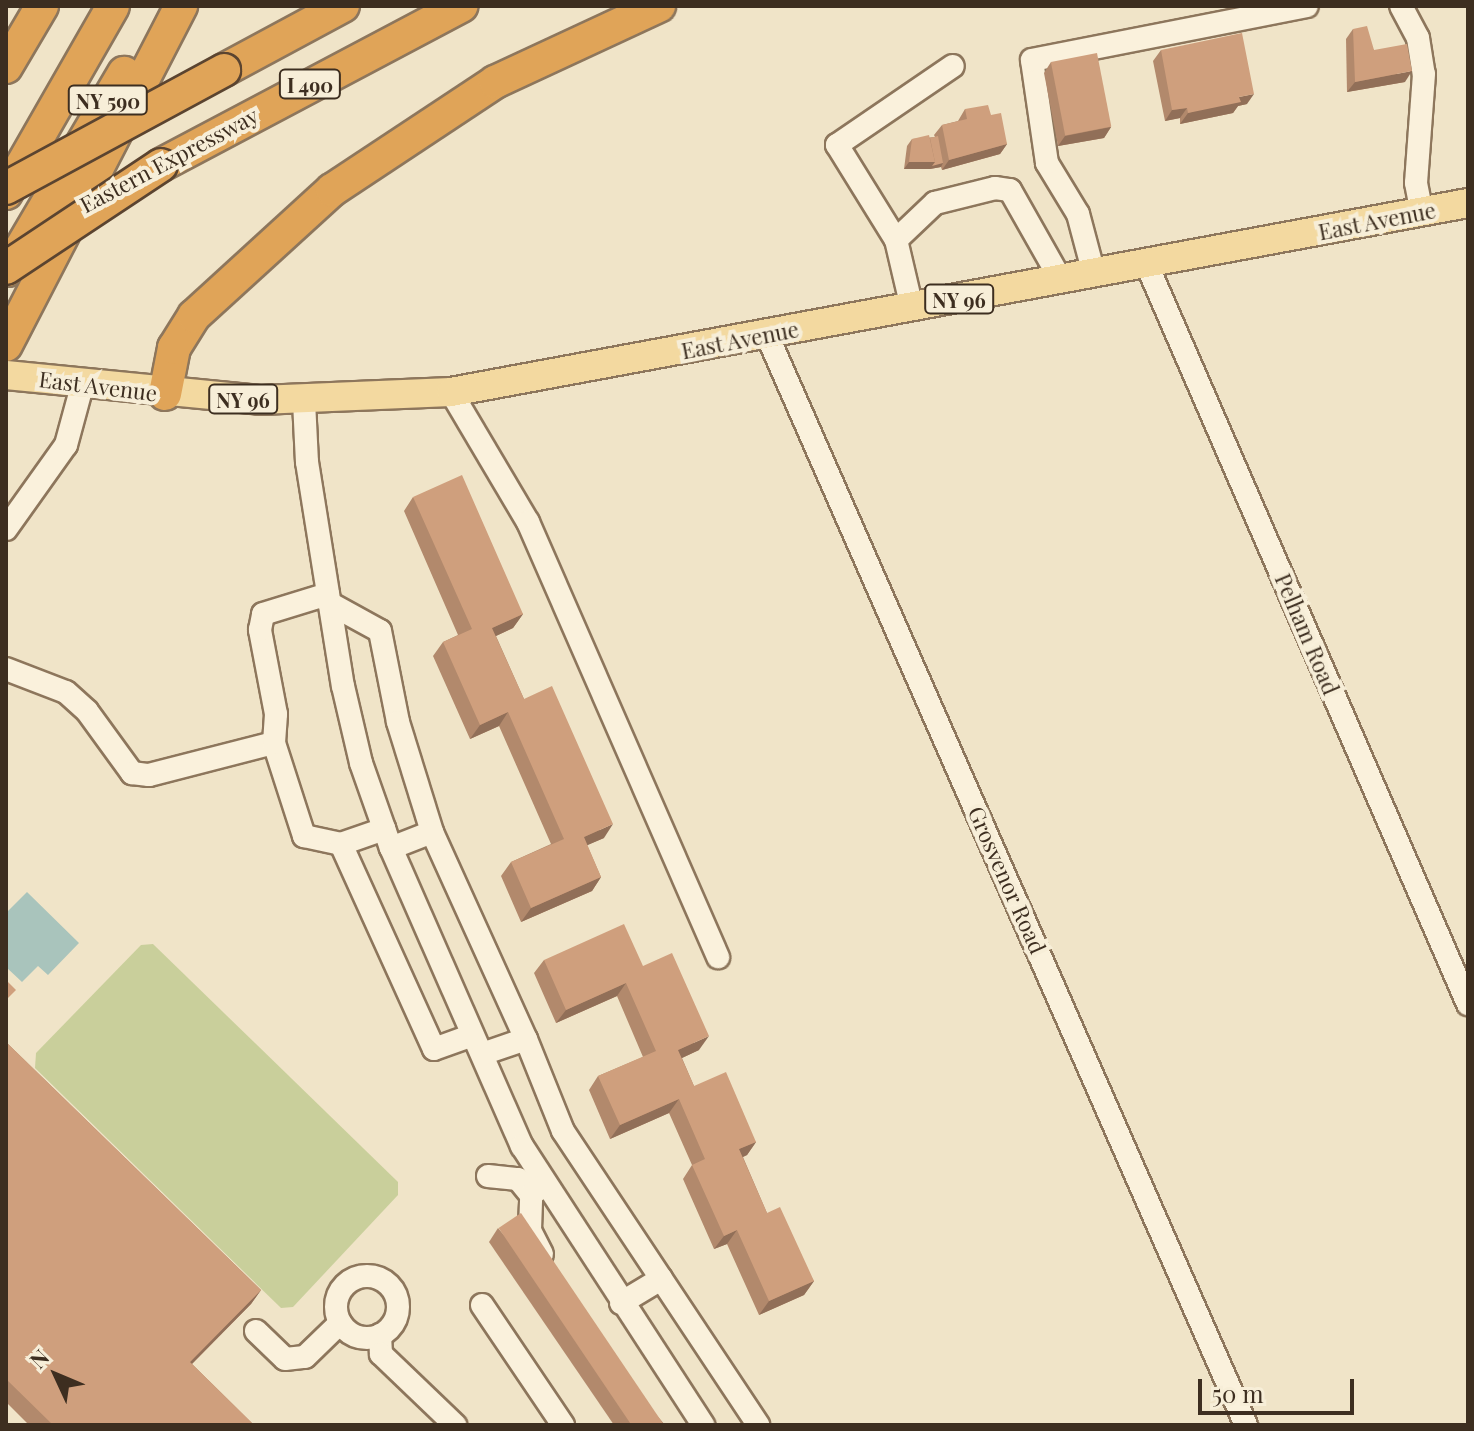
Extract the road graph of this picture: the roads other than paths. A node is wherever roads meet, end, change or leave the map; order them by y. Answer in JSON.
{"nodes":[{"id":1,"x":42,"y":6,"type":"edge"},
{"id":2,"x":113,"y":6,"type":"edge"},
{"id":3,"x":164,"y":6,"type":"edge"},
{"id":4,"x":181,"y":6,"type":"edge"},
{"id":5,"x":312,"y":6,"type":"edge"},
{"id":6,"x":343,"y":6,"type":"edge"},
{"id":7,"x":461,"y":6,"type":"edge"},
{"id":8,"x":659,"y":6,"type":"edge"},
{"id":9,"x":1307,"y":6,"type":"edge"},
{"id":10,"x":1401,"y":6,"type":"edge"},
{"id":11,"x":953,"y":66,"type":"dead end"},
{"id":12,"x":6,"y":67,"type":"edge"},
{"id":13,"x":224,"y":70,"type":"junction"},
{"id":14,"x":161,"y":165,"type":"junction"},
{"id":15,"x":6,"y":190,"type":"edge"},
{"id":16,"x":1468,"y":203,"type":"edge"},
{"id":17,"x":1422,"y":213,"type":"junction"},
{"id":18,"x":896,"y":240,"type":"junction"},
{"id":19,"x":6,"y":249,"type":"edge"},
{"id":20,"x":1147,"y":265,"type":"junction"},
{"id":21,"x":6,"y":271,"type":"edge"},
{"id":22,"x":1094,"y":274,"type":"junction"},
{"id":23,"x":1061,"y":280,"type":"junction"},
{"id":24,"x":912,"y":308,"type":"junction"},
{"id":25,"x":767,"y":335,"type":"junction"},
{"id":26,"x":6,"y":345,"type":"edge"},
{"id":27,"x":6,"y":375,"type":"edge"},
{"id":28,"x":82,"y":386,"type":"junction"},
{"id":29,"x":451,"y":392,"type":"junction"},
{"id":30,"x":165,"y":394,"type":"junction"},
{"id":31,"x":304,"y":401,"type":"junction"},
{"id":32,"x":6,"y":529,"type":"edge"},
{"id":33,"x":329,"y":598,"type":"junction"},
{"id":34,"x":6,"y":669,"type":"edge"},
{"id":35,"x":274,"y":743,"type":"junction"},
{"id":36,"x":432,"y":832,"type":"junction"},
{"id":37,"x":388,"y":839,"type":"junction"},
{"id":38,"x":341,"y":844,"type":"junction"},
{"id":39,"x":718,"y":957,"type":"dead end"},
{"id":40,"x":1468,"y":1004,"type":"edge"},
{"id":41,"x":526,"y":1039,"type":"junction"},
{"id":42,"x":477,"y":1045,"type":"junction"},
{"id":43,"x":488,"y":1176,"type":"dead end"},
{"id":44,"x":538,"y":1190,"type":"junction"},
{"id":45,"x":552,"y":1269,"type":"edge"},
{"id":46,"x":661,"y":1279,"type":"junction"},
{"id":47,"x":621,"y":1303,"type":"junction"},
{"id":48,"x":482,"y":1305,"type":"dead end"},
{"id":49,"x":340,"y":1323,"type":"junction"},
{"id":50,"x":256,"y":1331,"type":"dead end"},
{"id":51,"x":380,"y":1335,"type":"junction"},
{"id":52,"x":455,"y":1425,"type":"edge"},
{"id":53,"x":563,"y":1425,"type":"edge"},
{"id":54,"x":703,"y":1425,"type":"edge"},
{"id":55,"x":758,"y":1425,"type":"edge"},
{"id":56,"x":1246,"y":1425,"type":"edge"}],
"edges":[{"from":1,"to":12,"type":"highway"},
{"from":2,"to":15,"type":"highway","number":"NY 590"},
{"from":3,"to":21,"type":"highway","number":"NY 590"},
{"from":4,"to":26,"type":"highway"},
{"from":5,"to":13,"type":"highway"},
{"from":6,"to":13,"type":"highway","number":"I 490"},
{"from":7,"to":14,"type":"highway","name":"Eastern Expressway","number":"I 490"},
{"from":8,"to":30,"type":"highway"},
{"from":9,"to":22,"type":"street"},
{"from":10,"to":17,"type":"street"},
{"from":11,"to":18,"type":"street"},
{"from":13,"to":15,"type":"highway","number":"I 490","bridge":true},
{"from":14,"to":19,"type":"highway","name":"Eastern Expressway","number":"I 490","bridge":true},
{"from":14,"to":21,"type":"highway","bridge":true},
{"from":16,"to":17,"type":"main road","name":"East Avenue","number":"NY 96"},
{"from":17,"to":20,"type":"main road","name":"East Avenue","number":"NY 96"},
{"from":18,"to":23,"type":"street"},
{"from":18,"to":24,"type":"street"},
{"from":20,"to":22,"type":"main road","name":"East Avenue","number":"NY 96"},
{"from":20,"to":40,"type":"street","name":"Pelham Road"},
{"from":22,"to":23,"type":"main road","name":"East Avenue","number":"NY 96"},
{"from":23,"to":24,"type":"main road","name":"East Avenue","number":"NY 96"},
{"from":24,"to":25,"type":"main road","name":"East Avenue","number":"NY 96"},
{"from":25,"to":29,"type":"main road","name":"East Avenue","number":"NY 96"},
{"from":25,"to":56,"type":"street","name":"Grosvenor Road"},
{"from":27,"to":28,"type":"main road","name":"East Avenue","number":"NY 96"},
{"from":28,"to":30,"type":"main road","name":"East Avenue","number":"NY 96"},
{"from":28,"to":32,"type":"street"},
{"from":29,"to":31,"type":"main road","name":"East Avenue","number":"NY 96"},
{"from":29,"to":39,"type":"street"},
{"from":30,"to":31,"type":"main road","name":"East Avenue","number":"NY 96"},
{"from":31,"to":33,"type":"street"},
{"from":33,"to":35,"type":"street"},
{"from":33,"to":36,"type":"street"},
{"from":33,"to":37,"type":"street"},
{"from":34,"to":35,"type":"street"},
{"from":35,"to":38,"type":"street"},
{"from":36,"to":37,"type":"street"},
{"from":36,"to":41,"type":"street"},
{"from":37,"to":38,"type":"street"},
{"from":37,"to":42,"type":"street"},
{"from":38,"to":42,"type":"street"},
{"from":41,"to":42,"type":"street"},
{"from":41,"to":46,"type":"street"},
{"from":42,"to":44,"type":"street"},
{"from":43,"to":44,"type":"street"},
{"from":44,"to":45,"type":"street"},
{"from":44,"to":47,"type":"street"},
{"from":46,"to":47,"type":"street"},
{"from":46,"to":55,"type":"street"},
{"from":47,"to":54,"type":"street"},
{"from":48,"to":53,"type":"street"},
{"from":49,"to":50,"type":"street"},
{"from":49,"to":51,"type":"street"},
{"from":49,"to":51,"type":"street"},
{"from":51,"to":52,"type":"street"}]}
